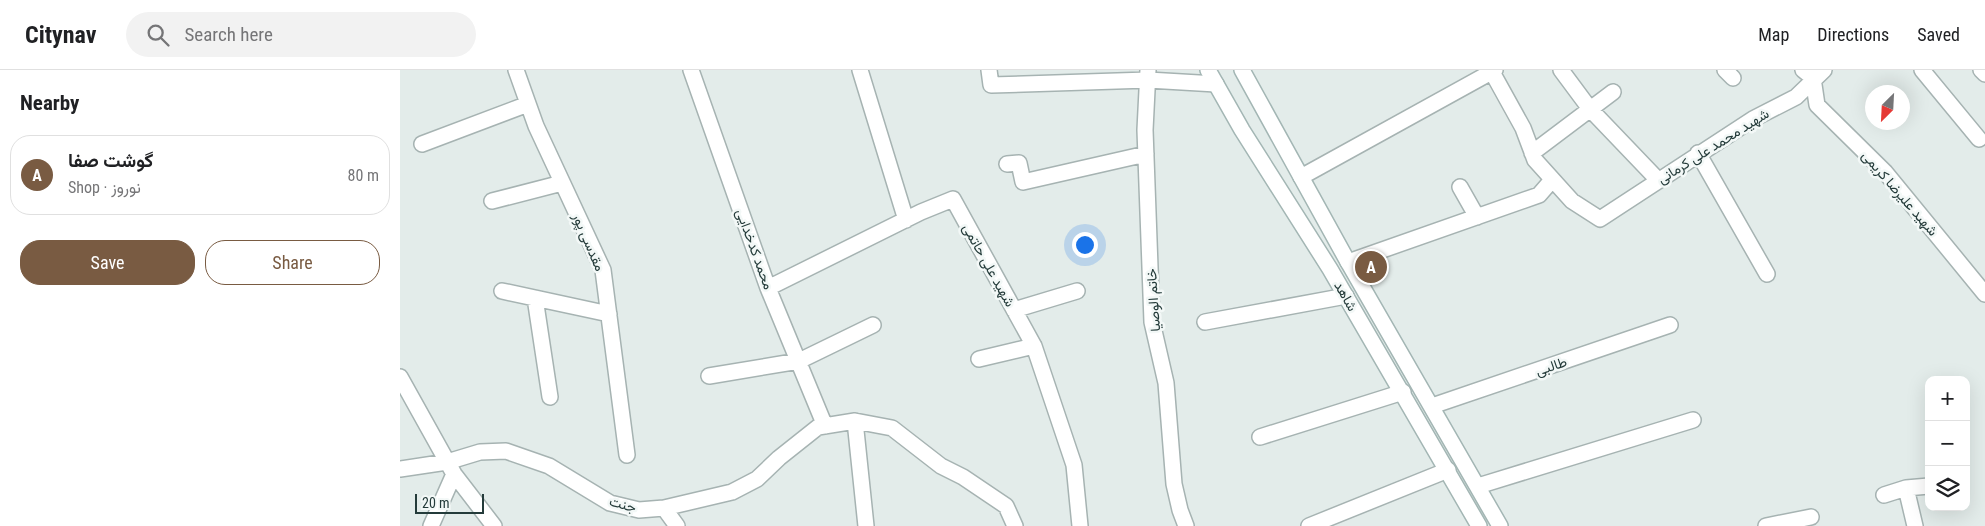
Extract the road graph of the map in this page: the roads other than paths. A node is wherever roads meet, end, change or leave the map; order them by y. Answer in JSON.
{"nodes":[{"id":1,"x":516,"y":70,"type":"edge"},
{"id":2,"x":691,"y":70,"type":"edge"},
{"id":3,"x":860,"y":70,"type":"edge"},
{"id":4,"x":989,"y":70,"type":"edge"},
{"id":5,"x":1208,"y":70,"type":"edge"},
{"id":6,"x":1242,"y":70,"type":"edge"},
{"id":7,"x":1561,"y":70,"type":"edge"},
{"id":8,"x":1922,"y":70,"type":"edge"},
{"id":9,"x":1981,"y":70,"type":"edge"},
{"id":10,"x":1493,"y":71,"type":"edge"},
{"id":11,"x":1813,"y":73,"type":"edge"},
{"id":12,"x":1985,"y":74,"type":"edge"},
{"id":13,"x":1148,"y":75,"type":"edge"},
{"id":14,"x":1216,"y":84,"type":"junction"},
{"id":15,"x":1613,"y":92,"type":"dead end"},
{"id":16,"x":528,"y":104,"type":"junction"},
{"id":17,"x":1590,"y":109,"type":"junction"},
{"id":18,"x":1979,"y":139,"type":"dead end"},
{"id":19,"x":422,"y":144,"type":"dead end"},
{"id":20,"x":1532,"y":153,"type":"junction"},
{"id":21,"x":1698,"y":153,"type":"junction"},
{"id":22,"x":1146,"y":154,"type":"junction"},
{"id":23,"x":1007,"y":164,"type":"dead end"},
{"id":24,"x":1301,"y":177,"type":"junction"},
{"id":25,"x":1552,"y":180,"type":"junction"},
{"id":26,"x":1658,"y":180,"type":"junction"},
{"id":27,"x":562,"y":183,"type":"junction"},
{"id":28,"x":1460,"y":187,"type":"dead end"},
{"id":29,"x":492,"y":201,"type":"dead end"},
{"id":30,"x":1478,"y":217,"type":"junction"},
{"id":31,"x":906,"y":220,"type":"junction"},
{"id":32,"x":1348,"y":262,"type":"junction"},
{"id":33,"x":1767,"y":274,"type":"dead end"},
{"id":34,"x":768,"y":288,"type":"junction"},
{"id":35,"x":502,"y":291,"type":"dead end"},
{"id":36,"x":1076,"y":291,"type":"dead end"},
{"id":37,"x":1985,"y":294,"type":"edge"},
{"id":38,"x":1346,"y":296,"type":"junction"},
{"id":39,"x":536,"y":298,"type":"junction"},
{"id":40,"x":1014,"y":310,"type":"junction"},
{"id":41,"x":609,"y":314,"type":"junction"},
{"id":42,"x":1205,"y":322,"type":"dead end"},
{"id":43,"x":873,"y":325,"type":"dead end"},
{"id":44,"x":1670,"y":325,"type":"dead end"},
{"id":45,"x":1034,"y":346,"type":"junction"},
{"id":46,"x":979,"y":359,"type":"dead end"},
{"id":47,"x":798,"y":361,"type":"junction"},
{"id":48,"x":709,"y":376,"type":"dead end"},
{"id":49,"x":400,"y":377,"type":"edge"},
{"id":50,"x":1403,"y":392,"type":"junction"},
{"id":51,"x":550,"y":397,"type":"dead end"},
{"id":52,"x":1432,"y":406,"type":"junction"},
{"id":53,"x":1693,"y":420,"type":"dead end"},
{"id":54,"x":855,"y":422,"type":"junction"},
{"id":55,"x":822,"y":427,"type":"junction"},
{"id":56,"x":1260,"y":437,"type":"dead end"},
{"id":57,"x":627,"y":455,"type":"dead end"},
{"id":58,"x":450,"y":468,"type":"junction"},
{"id":59,"x":400,"y":469,"type":"edge"},
{"id":60,"x":1448,"y":470,"type":"junction"},
{"id":61,"x":1478,"y":486,"type":"junction"},
{"id":62,"x":1925,"y":486,"type":"edge"},
{"id":63,"x":1906,"y":488,"type":"junction"},
{"id":64,"x":1884,"y":496,"type":"dead end"},
{"id":65,"x":664,"y":508,"type":"junction"},
{"id":66,"x":1811,"y":517,"type":"dead end"},
{"id":67,"x":1318,"y":524,"type":"edge"},
{"id":68,"x":431,"y":526,"type":"edge"},
{"id":69,"x":494,"y":526,"type":"edge"},
{"id":70,"x":677,"y":526,"type":"edge"},
{"id":71,"x":866,"y":526,"type":"edge"},
{"id":72,"x":1015,"y":526,"type":"edge"},
{"id":73,"x":1080,"y":526,"type":"edge"},
{"id":74,"x":1186,"y":526,"type":"edge"},
{"id":75,"x":1479,"y":526,"type":"edge"},
{"id":76,"x":1500,"y":526,"type":"edge"},
{"id":77,"x":1766,"y":526,"type":"edge"},
{"id":78,"x":1915,"y":526,"type":"edge"}],
"edges":[{"from":1,"to":16,"type":"street","name":"مقدسی پور"},
{"from":2,"to":34,"type":"street","name":"محمد کدخدایی"},
{"from":3,"to":31,"type":"street"},
{"from":4,"to":13,"type":"street"},
{"from":5,"to":14,"type":"street","name":"شاهد"},
{"from":6,"to":24,"type":"street","name":"شاهد"},
{"from":7,"to":17,"type":"street"},
{"from":8,"to":18,"type":"street"},
{"from":9,"to":12,"type":"street"},
{"from":10,"to":20,"type":"street"},
{"from":10,"to":24,"type":"street"},
{"from":11,"to":21,"type":"street","name":"شهید محمد علی کرمانی"},
{"from":11,"to":37,"type":"street","name":"شهید علیرضا کریمی"},
{"from":13,"to":14,"type":"street"},
{"from":13,"to":22,"type":"street","name":"خاتم الوصیا"},
{"from":14,"to":38,"type":"street","name":"شاهد"},
{"from":15,"to":17,"type":"street"},
{"from":16,"to":19,"type":"street"},
{"from":16,"to":27,"type":"street","name":"مقدسی پور"},
{"from":17,"to":20,"type":"street"},
{"from":17,"to":26,"type":"street"},
{"from":20,"to":25,"type":"street"},
{"from":21,"to":26,"type":"street","name":"شهید محمد علی کرمانی"},
{"from":21,"to":33,"type":"street"},
{"from":22,"to":23,"type":"street"},
{"from":22,"to":74,"type":"street","name":"خاتم الوصیا"},
{"from":24,"to":32,"type":"street","name":"شاهد"},
{"from":25,"to":26,"type":"street","name":"شهید محمد علی کرمانی"},
{"from":25,"to":30,"type":"street"},
{"from":27,"to":29,"type":"street"},
{"from":27,"to":41,"type":"street","name":"مقدسی پور"},
{"from":28,"to":30,"type":"street"},
{"from":30,"to":32,"type":"street"},
{"from":31,"to":34,"type":"street","name":"شهید علی حاتمی"},
{"from":31,"to":40,"type":"street","name":"شهید علی حاتمی"},
{"from":32,"to":52,"type":"street","name":"شاهد"},
{"from":34,"to":47,"type":"street","name":"محمد کدخدایی"},
{"from":35,"to":39,"type":"street"},
{"from":36,"to":40,"type":"street"},
{"from":38,"to":42,"type":"street"},
{"from":38,"to":50,"type":"street","name":"شاهد"},
{"from":39,"to":41,"type":"street"},
{"from":39,"to":51,"type":"street"},
{"from":40,"to":45,"type":"street","name":"شهید علی حاتمی"},
{"from":41,"to":57,"type":"street","name":"مقدسی پور"},
{"from":43,"to":47,"type":"street"},
{"from":44,"to":52,"type":"street","name":"طالبی"},
{"from":45,"to":46,"type":"street"},
{"from":45,"to":73,"type":"street","name":"شهید علی حاتمی"},
{"from":47,"to":48,"type":"street"},
{"from":47,"to":55,"type":"street","name":"محمد کدخدایی"},
{"from":49,"to":58,"type":"street"},
{"from":50,"to":56,"type":"street"},
{"from":50,"to":60,"type":"street","name":"شاهد"},
{"from":52,"to":61,"type":"street","name":"شاهد"},
{"from":53,"to":61,"type":"street"},
{"from":54,"to":55,"type":"street"},
{"from":54,"to":71,"type":"street"},
{"from":54,"to":72,"type":"street"},
{"from":55,"to":65,"type":"street","name":"جنت"},
{"from":58,"to":59,"type":"street","name":"جنت"},
{"from":58,"to":65,"type":"street","name":"جنت"},
{"from":58,"to":68,"type":"street"},
{"from":58,"to":69,"type":"street"},
{"from":60,"to":67,"type":"street"},
{"from":60,"to":75,"type":"street","name":"شاهد"},
{"from":61,"to":76,"type":"street","name":"شاهد"},
{"from":62,"to":63,"type":"street"},
{"from":63,"to":64,"type":"street"},
{"from":63,"to":78,"type":"street"},
{"from":65,"to":70,"type":"street"},
{"from":66,"to":77,"type":"street"}]}
